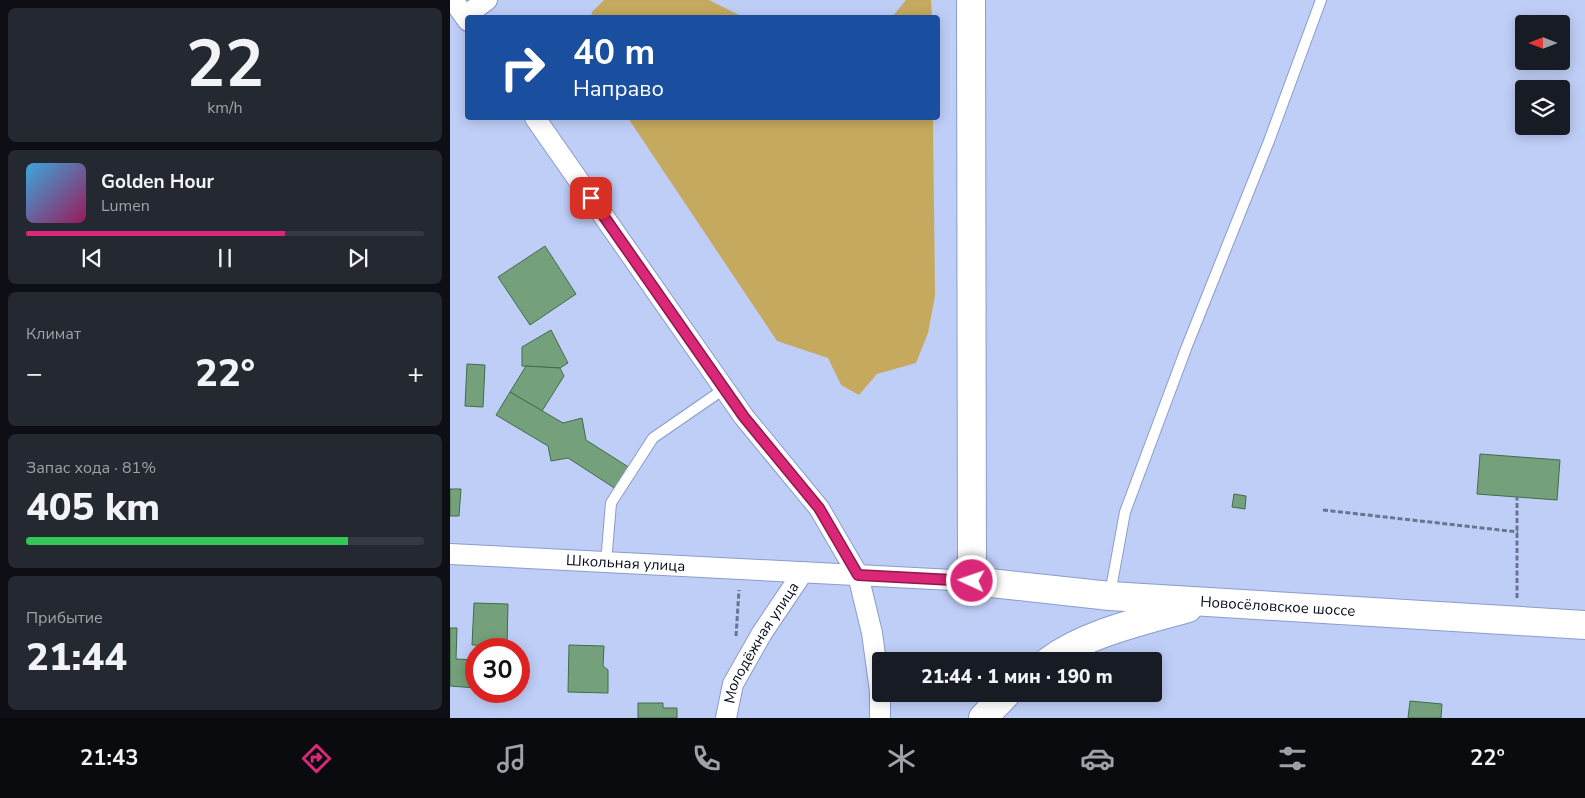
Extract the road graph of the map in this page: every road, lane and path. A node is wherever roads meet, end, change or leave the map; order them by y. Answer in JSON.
{"nodes":[{"id":1,"x":487,"y":0,"type":"edge"},
{"id":2,"x":971,"y":0,"type":"edge"},
{"id":3,"x":1321,"y":0,"type":"edge"},
{"id":4,"x":462,"y":12,"type":"edge"},
{"id":5,"x":536,"y":120,"type":"edge"},
{"id":6,"x":724,"y":389,"type":"junction"},
{"id":7,"x":1517,"y":498,"type":"dead end"},
{"id":8,"x":1323,"y":510,"type":"dead end"},
{"id":9,"x":1518,"y":532,"type":"junction"},
{"id":10,"x":450,"y":554,"type":"edge"},
{"id":11,"x":606,"y":563,"type":"junction"},
{"id":12,"x":740,"y":569,"type":"junction"},
{"id":13,"x":803,"y":572,"type":"junction"},
{"id":14,"x":858,"y":575,"type":"junction"},
{"id":15,"x":972,"y":581,"type":"junction"},
{"id":16,"x":1110,"y":596,"type":"junction"},
{"id":17,"x":1206,"y":602,"type":"junction"},
{"id":18,"x":1517,"y":603,"type":"dead end"},
{"id":19,"x":1585,"y":625,"type":"edge"},
{"id":20,"x":735,"y":646,"type":"dead end"},
{"id":21,"x":1065,"y":652,"type":"edge"},
{"id":22,"x":998,"y":702,"type":"edge"},
{"id":23,"x":726,"y":718,"type":"edge"},
{"id":24,"x":880,"y":718,"type":"edge"},
{"id":25,"x":983,"y":718,"type":"edge"}],
"edges":[{"from":1,"to":4,"type":"street"},
{"from":2,"to":15,"type":"main road"},
{"from":3,"to":16,"type":"lane"},
{"from":5,"to":6,"type":"street"},
{"from":6,"to":11,"type":"lane"},
{"from":6,"to":14,"type":"street"},
{"from":7,"to":9,"type":"path"},
{"from":8,"to":9,"type":"path"},
{"from":9,"to":18,"type":"path"},
{"from":10,"to":11,"type":"street","name":"Школьная улица"},
{"from":11,"to":12,"type":"street","name":"Школьная улица"},
{"from":12,"to":13,"type":"street","name":"Школьная улица"},
{"from":12,"to":20,"type":"path"},
{"from":13,"to":14,"type":"street","name":"Школьная улица"},
{"from":13,"to":23,"type":"street","name":"Молодёжная улица"},
{"from":14,"to":15,"type":"street","name":"Школьная улица"},
{"from":14,"to":24,"type":"street"},
{"from":15,"to":16,"type":"main road","name":"Новосёловское шоссе"},
{"from":16,"to":17,"type":"main road","name":"Новосёловское шоссе"},
{"from":17,"to":19,"type":"main road","name":"Новосёловское шоссе"},
{"from":17,"to":21,"type":"main road"},
{"from":22,"to":25,"type":"main road"}]}
